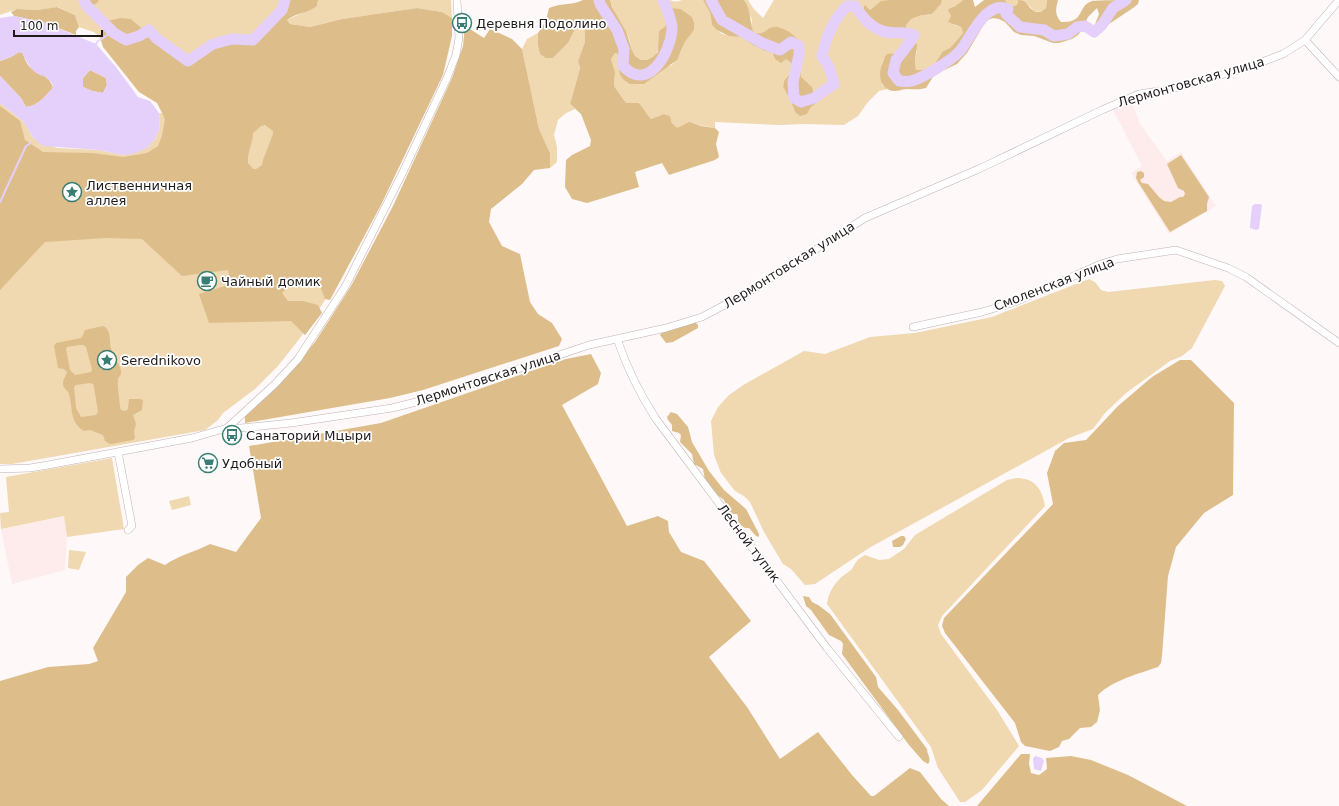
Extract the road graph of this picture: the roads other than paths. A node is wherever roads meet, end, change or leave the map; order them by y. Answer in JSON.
{"nodes":[{"id":1,"x":457,"y":0,"type":"edge"},
{"id":2,"x":1339,"y":0,"type":"edge"},
{"id":3,"x":1305,"y":40,"type":"junction"},
{"id":4,"x":1339,"y":77,"type":"edge"},
{"id":5,"x":912,"y":327,"type":"dead end"},
{"id":6,"x":617,"y":339,"type":"junction"},
{"id":7,"x":1339,"y":343,"type":"edge"},
{"id":8,"x":227,"y":428,"type":"junction"},
{"id":9,"x":118,"y":452,"type":"junction"},
{"id":10,"x":0,"y":469,"type":"edge"},
{"id":11,"x":128,"y":530,"type":"dead end"},
{"id":12,"x":899,"y":738,"type":"dead end"}],
"edges":[{"from":1,"to":8,"type":"street"},
{"from":2,"to":3,"type":"street","name":"Лермонтовская улица"},
{"from":3,"to":4,"type":"street"},
{"from":3,"to":6,"type":"street","name":"Лермонтовская улица"},
{"from":5,"to":7,"type":"street","name":"Смоленская улица"},
{"from":6,"to":8,"type":"street","name":"Лермонтовская улица"},
{"from":6,"to":12,"type":"street","name":"Лесной тупик"},
{"from":8,"to":9,"type":"street"},
{"from":9,"to":10,"type":"street"},
{"from":9,"to":11,"type":"street"}]}
